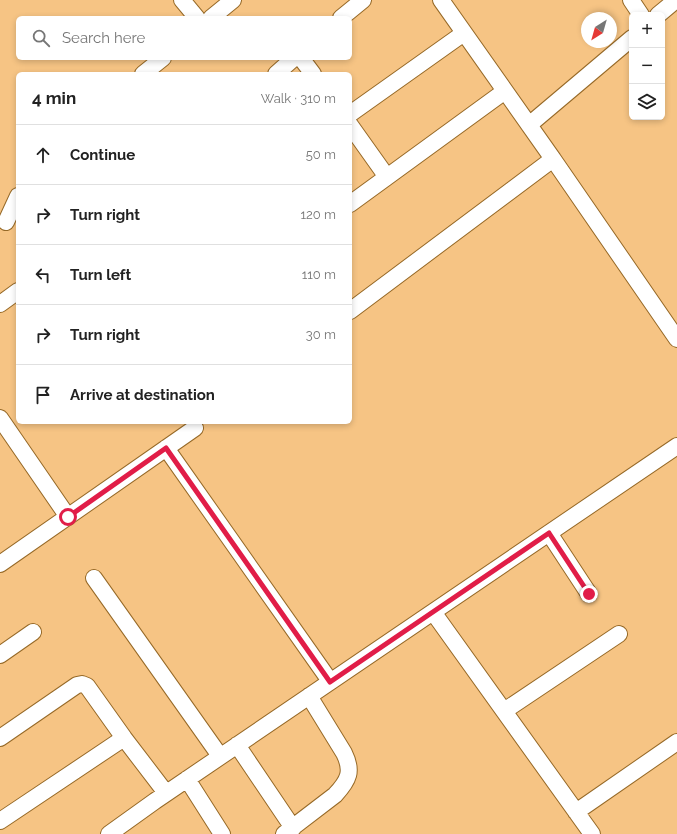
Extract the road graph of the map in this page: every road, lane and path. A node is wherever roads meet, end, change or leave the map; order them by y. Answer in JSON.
{"nodes":[{"id":1,"x":182,"y":0,"type":"edge"},
{"id":2,"x":234,"y":0,"type":"edge"},
{"id":3,"x":363,"y":0,"type":"edge"},
{"id":4,"x":441,"y":0,"type":"edge"},
{"id":5,"x":631,"y":0,"type":"edge"},
{"id":6,"x":676,"y":0,"type":"edge"},
{"id":7,"x":639,"y":12,"type":"edge"},
{"id":8,"x":662,"y":12,"type":"edge"},
{"id":9,"x":195,"y":16,"type":"edge"},
{"id":10,"x":214,"y":16,"type":"edge"},
{"id":11,"x":344,"y":16,"type":"edge"},
{"id":12,"x":464,"y":33,"type":"junction"},
{"id":13,"x":629,"y":41,"type":"edge"},
{"id":14,"x":160,"y":60,"type":"edge"},
{"id":15,"x":292,"y":60,"type":"edge"},
{"id":16,"x":302,"y":60,"type":"edge"},
{"id":17,"x":146,"y":72,"type":"edge"},
{"id":18,"x":278,"y":72,"type":"edge"},
{"id":19,"x":312,"y":72,"type":"edge"},
{"id":20,"x":505,"y":91,"type":"junction"},
{"id":21,"x":352,"y":113,"type":"edge"},
{"id":22,"x":529,"y":125,"type":"junction"},
{"id":23,"x":352,"y":129,"type":"edge"},
{"id":24,"x":553,"y":159,"type":"junction"},
{"id":25,"x":387,"y":178,"type":"junction"},
{"id":26,"x":16,"y":201,"type":"edge"},
{"id":27,"x":352,"y":203,"type":"edge"},
{"id":28,"x":8,"y":221,"type":"edge"},
{"id":29,"x":16,"y":292,"type":"edge"},
{"id":30,"x":0,"y":304,"type":"edge"},
{"id":31,"x":352,"y":310,"type":"edge"},
{"id":32,"x":677,"y":339,"type":"edge"},
{"id":33,"x":0,"y":418,"type":"edge"},
{"id":34,"x":197,"y":424,"type":"edge"},
{"id":35,"x":677,"y":446,"type":"edge"},
{"id":36,"x":166,"y":448,"type":"junction"},
{"id":37,"x":68,"y":517,"type":"junction"},
{"id":38,"x":549,"y":533,"type":"junction"},
{"id":39,"x":0,"y":564,"type":"edge"},
{"id":40,"x":94,"y":578,"type":"dead end"},
{"id":41,"x":589,"y":594,"type":"dead end"},
{"id":42,"x":433,"y":612,"type":"junction"},
{"id":43,"x":33,"y":632,"type":"dead end"},
{"id":44,"x":619,"y":634,"type":"dead end"},
{"id":45,"x":0,"y":655,"type":"edge"},
{"id":46,"x":330,"y":682,"type":"junction"},
{"id":47,"x":309,"y":696,"type":"junction"},
{"id":48,"x":504,"y":711,"type":"junction"},
{"id":49,"x":0,"y":738,"type":"edge"},
{"id":50,"x":124,"y":738,"type":"junction"},
{"id":51,"x":677,"y":742,"type":"edge"},
{"id":52,"x":237,"y":745,"type":"junction"},
{"id":53,"x":220,"y":756,"type":"junction"},
{"id":54,"x":187,"y":779,"type":"junction"},
{"id":55,"x":166,"y":793,"type":"junction"},
{"id":56,"x":576,"y":812,"type":"junction"},
{"id":57,"x":0,"y":821,"type":"edge"},
{"id":58,"x":214,"y":831,"type":"edge"},
{"id":59,"x":289,"y":831,"type":"edge"},
{"id":60,"x":108,"y":834,"type":"edge"},
{"id":61,"x":592,"y":834,"type":"edge"}],
"edges":[{"from":1,"to":9,"type":"street"},
{"from":2,"to":10,"type":"street"},
{"from":3,"to":11,"type":"street"},
{"from":4,"to":12,"type":"street"},
{"from":5,"to":7,"type":"street"},
{"from":6,"to":8,"type":"street"},
{"from":12,"to":20,"type":"street"},
{"from":12,"to":21,"type":"street"},
{"from":13,"to":22,"type":"street"},
{"from":14,"to":17,"type":"street"},
{"from":15,"to":18,"type":"street"},
{"from":16,"to":19,"type":"street"},
{"from":20,"to":22,"type":"street"},
{"from":20,"to":25,"type":"street"},
{"from":22,"to":24,"type":"street"},
{"from":23,"to":25,"type":"street"},
{"from":24,"to":31,"type":"street"},
{"from":24,"to":32,"type":"street"},
{"from":25,"to":27,"type":"street"},
{"from":26,"to":28,"type":"street"},
{"from":29,"to":30,"type":"street"},
{"from":33,"to":37,"type":"street"},
{"from":34,"to":36,"type":"street"},
{"from":35,"to":38,"type":"street"},
{"from":36,"to":37,"type":"street"},
{"from":36,"to":46,"type":"street"},
{"from":37,"to":39,"type":"street"},
{"from":38,"to":41,"type":"street"},
{"from":38,"to":42,"type":"street"},
{"from":40,"to":53,"type":"street"},
{"from":42,"to":46,"type":"street"},
{"from":42,"to":48,"type":"street"},
{"from":43,"to":45,"type":"street"},
{"from":44,"to":48,"type":"street"},
{"from":46,"to":47,"type":"street"},
{"from":47,"to":52,"type":"street"},
{"from":47,"to":59,"type":"street"},
{"from":48,"to":56,"type":"street"},
{"from":49,"to":50,"type":"street"},
{"from":50,"to":55,"type":"street"},
{"from":50,"to":57,"type":"street"},
{"from":51,"to":56,"type":"street"},
{"from":52,"to":53,"type":"street"},
{"from":52,"to":59,"type":"street"},
{"from":53,"to":54,"type":"street"},
{"from":54,"to":55,"type":"street"},
{"from":54,"to":58,"type":"street"},
{"from":55,"to":60,"type":"street"},
{"from":56,"to":61,"type":"street"}]}
